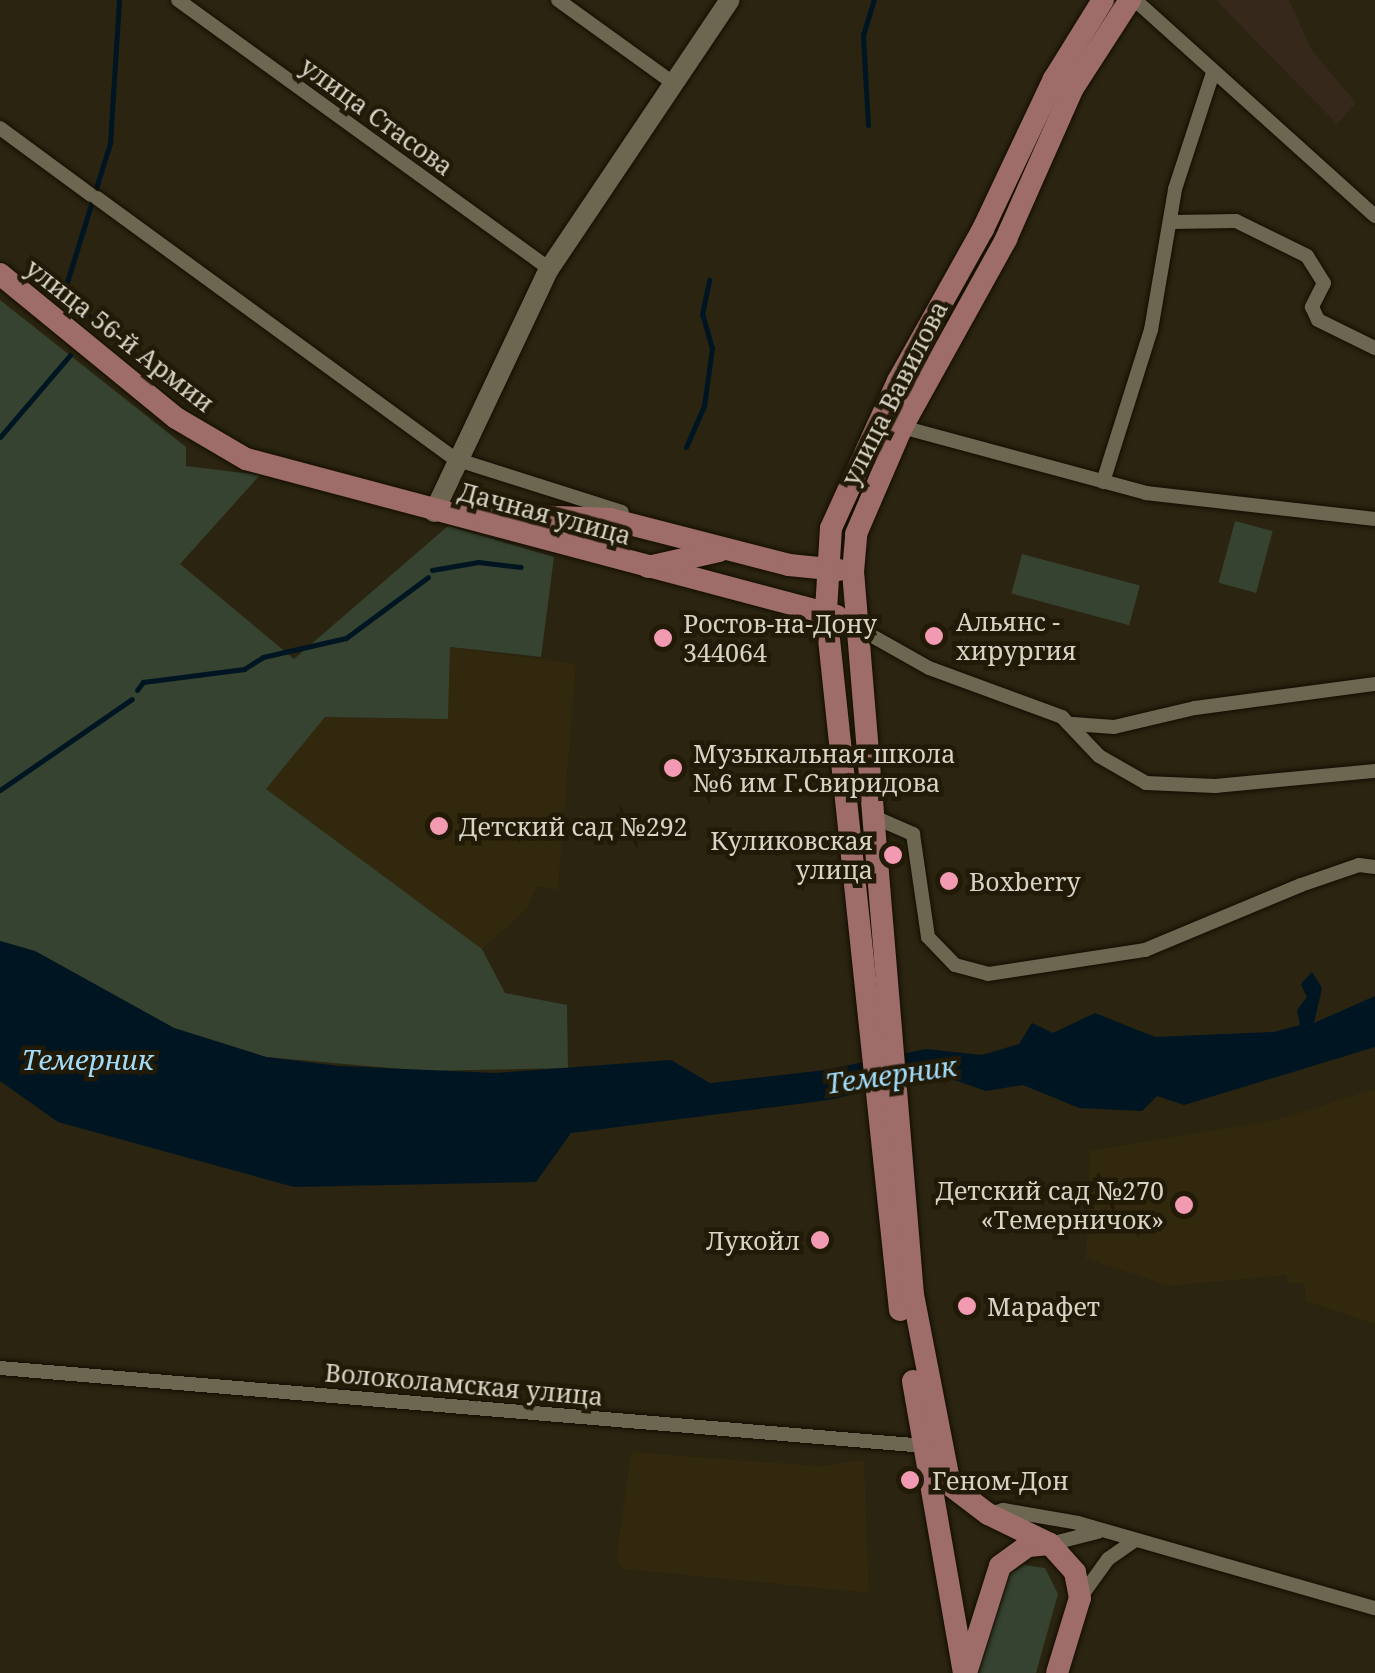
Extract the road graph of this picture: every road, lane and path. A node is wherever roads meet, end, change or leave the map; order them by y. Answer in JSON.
{"nodes":[{"id":1,"x":178,"y":0,"type":"edge"},
{"id":2,"x":558,"y":0,"type":"edge"},
{"id":3,"x":730,"y":0,"type":"edge"},
{"id":4,"x":1103,"y":0,"type":"edge"},
{"id":5,"x":1133,"y":0,"type":"edge"},
{"id":6,"x":1213,"y":73,"type":"junction"},
{"id":7,"x":673,"y":83,"type":"junction"},
{"id":8,"x":0,"y":128,"type":"edge"},
{"id":9,"x":1375,"y":216,"type":"edge"},
{"id":10,"x":1172,"y":222,"type":"junction"},
{"id":11,"x":550,"y":270,"type":"junction"},
{"id":12,"x":0,"y":274,"type":"edge"},
{"id":13,"x":1375,"y":348,"type":"edge"},
{"id":14,"x":902,"y":427,"type":"junction"},
{"id":15,"x":455,"y":458,"type":"junction"},
{"id":16,"x":1103,"y":482,"type":"junction"},
{"id":17,"x":434,"y":512,"type":"junction"},
{"id":18,"x":1375,"y":519,"type":"edge"},
{"id":19,"x":653,"y":530,"type":"junction"},
{"id":20,"x":722,"y":550,"type":"junction"},
{"id":21,"x":645,"y":568,"type":"junction"},
{"id":22,"x":826,"y":569,"type":"junction"},
{"id":23,"x":853,"y":572,"type":"junction"},
{"id":24,"x":826,"y":611,"type":"junction"},
{"id":25,"x":853,"y":625,"type":"junction"},
{"id":26,"x":1375,"y":684,"type":"edge"},
{"id":27,"x":1073,"y":724,"type":"junction"},
{"id":28,"x":1375,"y":770,"type":"edge"},
{"id":29,"x":874,"y":817,"type":"junction"},
{"id":30,"x":1375,"y":867,"type":"edge"},
{"id":31,"x":875,"y":967,"type":"junction"},
{"id":32,"x":0,"y":1368,"type":"edge"},
{"id":33,"x":932,"y":1456,"type":"junction"},
{"id":34,"x":988,"y":1514,"type":"junction"},
{"id":35,"x":1103,"y":1531,"type":"junction"},
{"id":36,"x":1134,"y":1541,"type":"junction"},
{"id":37,"x":1050,"y":1544,"type":"junction"},
{"id":38,"x":1080,"y":1598,"type":"junction"},
{"id":39,"x":1375,"y":1608,"type":"edge"},
{"id":40,"x":965,"y":1673,"type":"edge"},
{"id":41,"x":1057,"y":1673,"type":"edge"}],
"edges":[{"from":1,"to":11,"type":"street","name":"улица Стасова"},
{"from":2,"to":7,"type":"street"},
{"from":3,"to":7,"type":"street"},
{"from":4,"to":22,"type":"main road","name":"улица Вавилова"},
{"from":5,"to":6,"type":"street"},
{"from":5,"to":14,"type":"main road","name":"улица Вавилова"},
{"from":6,"to":9,"type":"street"},
{"from":6,"to":10,"type":"street"},
{"from":7,"to":11,"type":"street"},
{"from":8,"to":15,"type":"street","name":"Дачная улица"},
{"from":10,"to":13,"type":"street"},
{"from":10,"to":16,"type":"street"},
{"from":11,"to":15,"type":"street"},
{"from":12,"to":17,"type":"main road","name":"улица 56-й Армии"},
{"from":14,"to":16,"type":"street"},
{"from":14,"to":23,"type":"main road","name":"улица Вавилова"},
{"from":15,"to":17,"type":"street"},
{"from":15,"to":19,"type":"street","name":"Дачная улица"},
{"from":16,"to":18,"type":"street"},
{"from":17,"to":19,"type":"main road","name":"Дачная улица"},
{"from":17,"to":21,"type":"main road","name":"Дачная улица"},
{"from":19,"to":20,"type":"main road","name":"Дачная улица"},
{"from":20,"to":21,"type":"main road"},
{"from":20,"to":22,"type":"main road","name":"Дачная улица"},
{"from":21,"to":24,"type":"main road","name":"Дачная улица"},
{"from":22,"to":23,"type":"main road","name":"Дачная улица"},
{"from":22,"to":24,"type":"main road","name":"улица Вавилова"},
{"from":23,"to":25,"type":"main road","name":"улица Вавилова"},
{"from":24,"to":25,"type":"main road","name":"Дачная улица"},
{"from":24,"to":31,"type":"main road","name":"улица Вавилова"},
{"from":25,"to":27,"type":"street"},
{"from":25,"to":29,"type":"main road","name":"улица Вавилова"},
{"from":26,"to":27,"type":"street"},
{"from":27,"to":28,"type":"street"},
{"from":29,"to":30,"type":"street"},
{"from":29,"to":31,"type":"main road","name":"улица Вавилова"},
{"from":31,"to":33,"type":"main road"},
{"from":32,"to":33,"type":"street","name":"Волоколамская улица"},
{"from":33,"to":34,"type":"main road"},
{"from":33,"to":40,"type":"main road"},
{"from":34,"to":35,"type":"street"},
{"from":34,"to":37,"type":"main road"},
{"from":35,"to":36,"type":"street"},
{"from":35,"to":37,"type":"street"},
{"from":36,"to":38,"type":"street"},
{"from":36,"to":39,"type":"street"},
{"from":37,"to":38,"type":"main road"},
{"from":37,"to":40,"type":"main road"},
{"from":38,"to":41,"type":"main road"}]}
